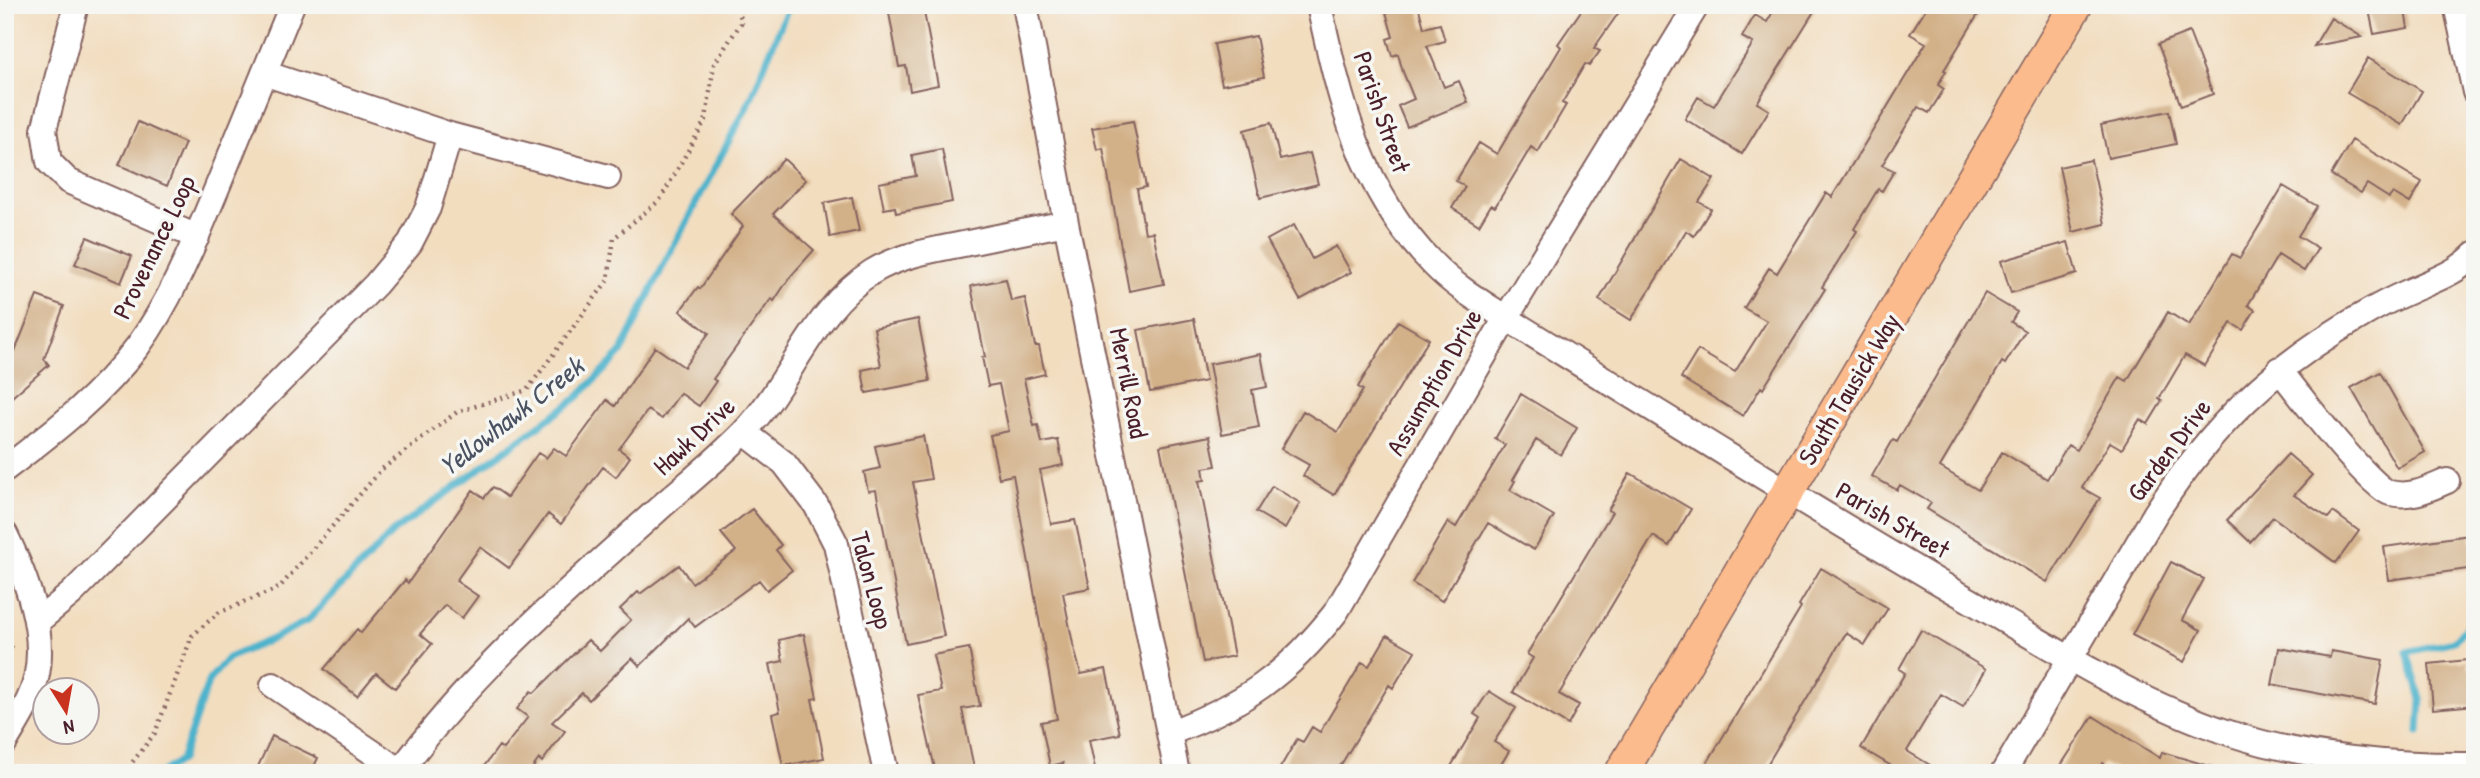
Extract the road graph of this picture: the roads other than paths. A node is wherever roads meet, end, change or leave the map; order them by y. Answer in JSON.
{"nodes":[{"id":1,"x":76,"y":5,"type":"edge"},
{"id":2,"x":292,"y":5,"type":"edge"},
{"id":3,"x":1025,"y":5,"type":"edge"},
{"id":4,"x":1319,"y":5,"type":"edge"},
{"id":5,"x":1697,"y":5,"type":"edge"},
{"id":6,"x":2076,"y":5,"type":"edge"},
{"id":7,"x":2456,"y":5,"type":"edge"},
{"id":8,"x":264,"y":73,"type":"junction"},
{"id":9,"x":2475,"y":92,"type":"edge"},
{"id":10,"x":450,"y":135,"type":"junction"},
{"id":11,"x":608,"y":177,"type":"dead end"},
{"id":12,"x":1066,"y":223,"type":"junction"},
{"id":13,"x":197,"y":237,"type":"junction"},
{"id":14,"x":2475,"y":254,"type":"edge"},
{"id":15,"x":1506,"y":318,"type":"junction"},
{"id":16,"x":2279,"y":369,"type":"junction"},
{"id":17,"x":744,"y":432,"type":"junction"},
{"id":18,"x":5,"y":469,"type":"edge"},
{"id":19,"x":2446,"y":481,"type":"dead end"},
{"id":20,"x":1787,"y":493,"type":"junction"},
{"id":21,"x":5,"y":534,"type":"edge"},
{"id":22,"x":37,"y":622,"type":"junction"},
{"id":23,"x":2072,"y":659,"type":"junction"},
{"id":24,"x":273,"y":685,"type":"dead end"},
{"id":25,"x":1169,"y":733,"type":"junction"},
{"id":26,"x":5,"y":742,"type":"edge"},
{"id":27,"x":2475,"y":765,"type":"edge"},
{"id":28,"x":400,"y":772,"type":"edge"},
{"id":29,"x":886,"y":773,"type":"edge"},
{"id":30,"x":1177,"y":773,"type":"edge"},
{"id":31,"x":1621,"y":773,"type":"edge"},
{"id":32,"x":2003,"y":773,"type":"edge"}],
"edges":[{"from":1,"to":13,"type":"street"},
{"from":2,"to":8,"type":"street","name":"Provenance Loop"},
{"from":3,"to":12,"type":"street","name":"Merrill Road"},
{"from":4,"to":15,"type":"street","name":"Parish Street"},
{"from":5,"to":15,"type":"street","name":"Assumption Drive"},
{"from":6,"to":20,"type":"main road","name":"South Tausick Way"},
{"from":7,"to":9,"type":"street"},
{"from":8,"to":10,"type":"street"},
{"from":8,"to":13,"type":"street","name":"Provenance Loop"},
{"from":10,"to":11,"type":"street"},
{"from":10,"to":22,"type":"street"},
{"from":12,"to":17,"type":"street","name":"Hawk Drive"},
{"from":12,"to":25,"type":"street","name":"Merrill Road"},
{"from":13,"to":18,"type":"street","name":"Provenance Loop"},
{"from":14,"to":16,"type":"street","name":"Garden Drive"},
{"from":15,"to":20,"type":"street","name":"Parish Street"},
{"from":15,"to":25,"type":"street","name":"Assumption Drive"},
{"from":16,"to":19,"type":"street"},
{"from":16,"to":23,"type":"street","name":"Garden Drive"},
{"from":17,"to":28,"type":"street","name":"Hawk Drive"},
{"from":17,"to":29,"type":"street","name":"Talon Loop"},
{"from":20,"to":23,"type":"street","name":"Parish Street"},
{"from":20,"to":31,"type":"main road","name":"South Tausick Way"},
{"from":21,"to":22,"type":"street"},
{"from":22,"to":26,"type":"street"},
{"from":23,"to":27,"type":"street","name":"Parish Street"},
{"from":23,"to":32,"type":"street","name":"Garden Drive"},
{"from":24,"to":28,"type":"street"},
{"from":25,"to":30,"type":"street","name":"Merrill Road"}]}
